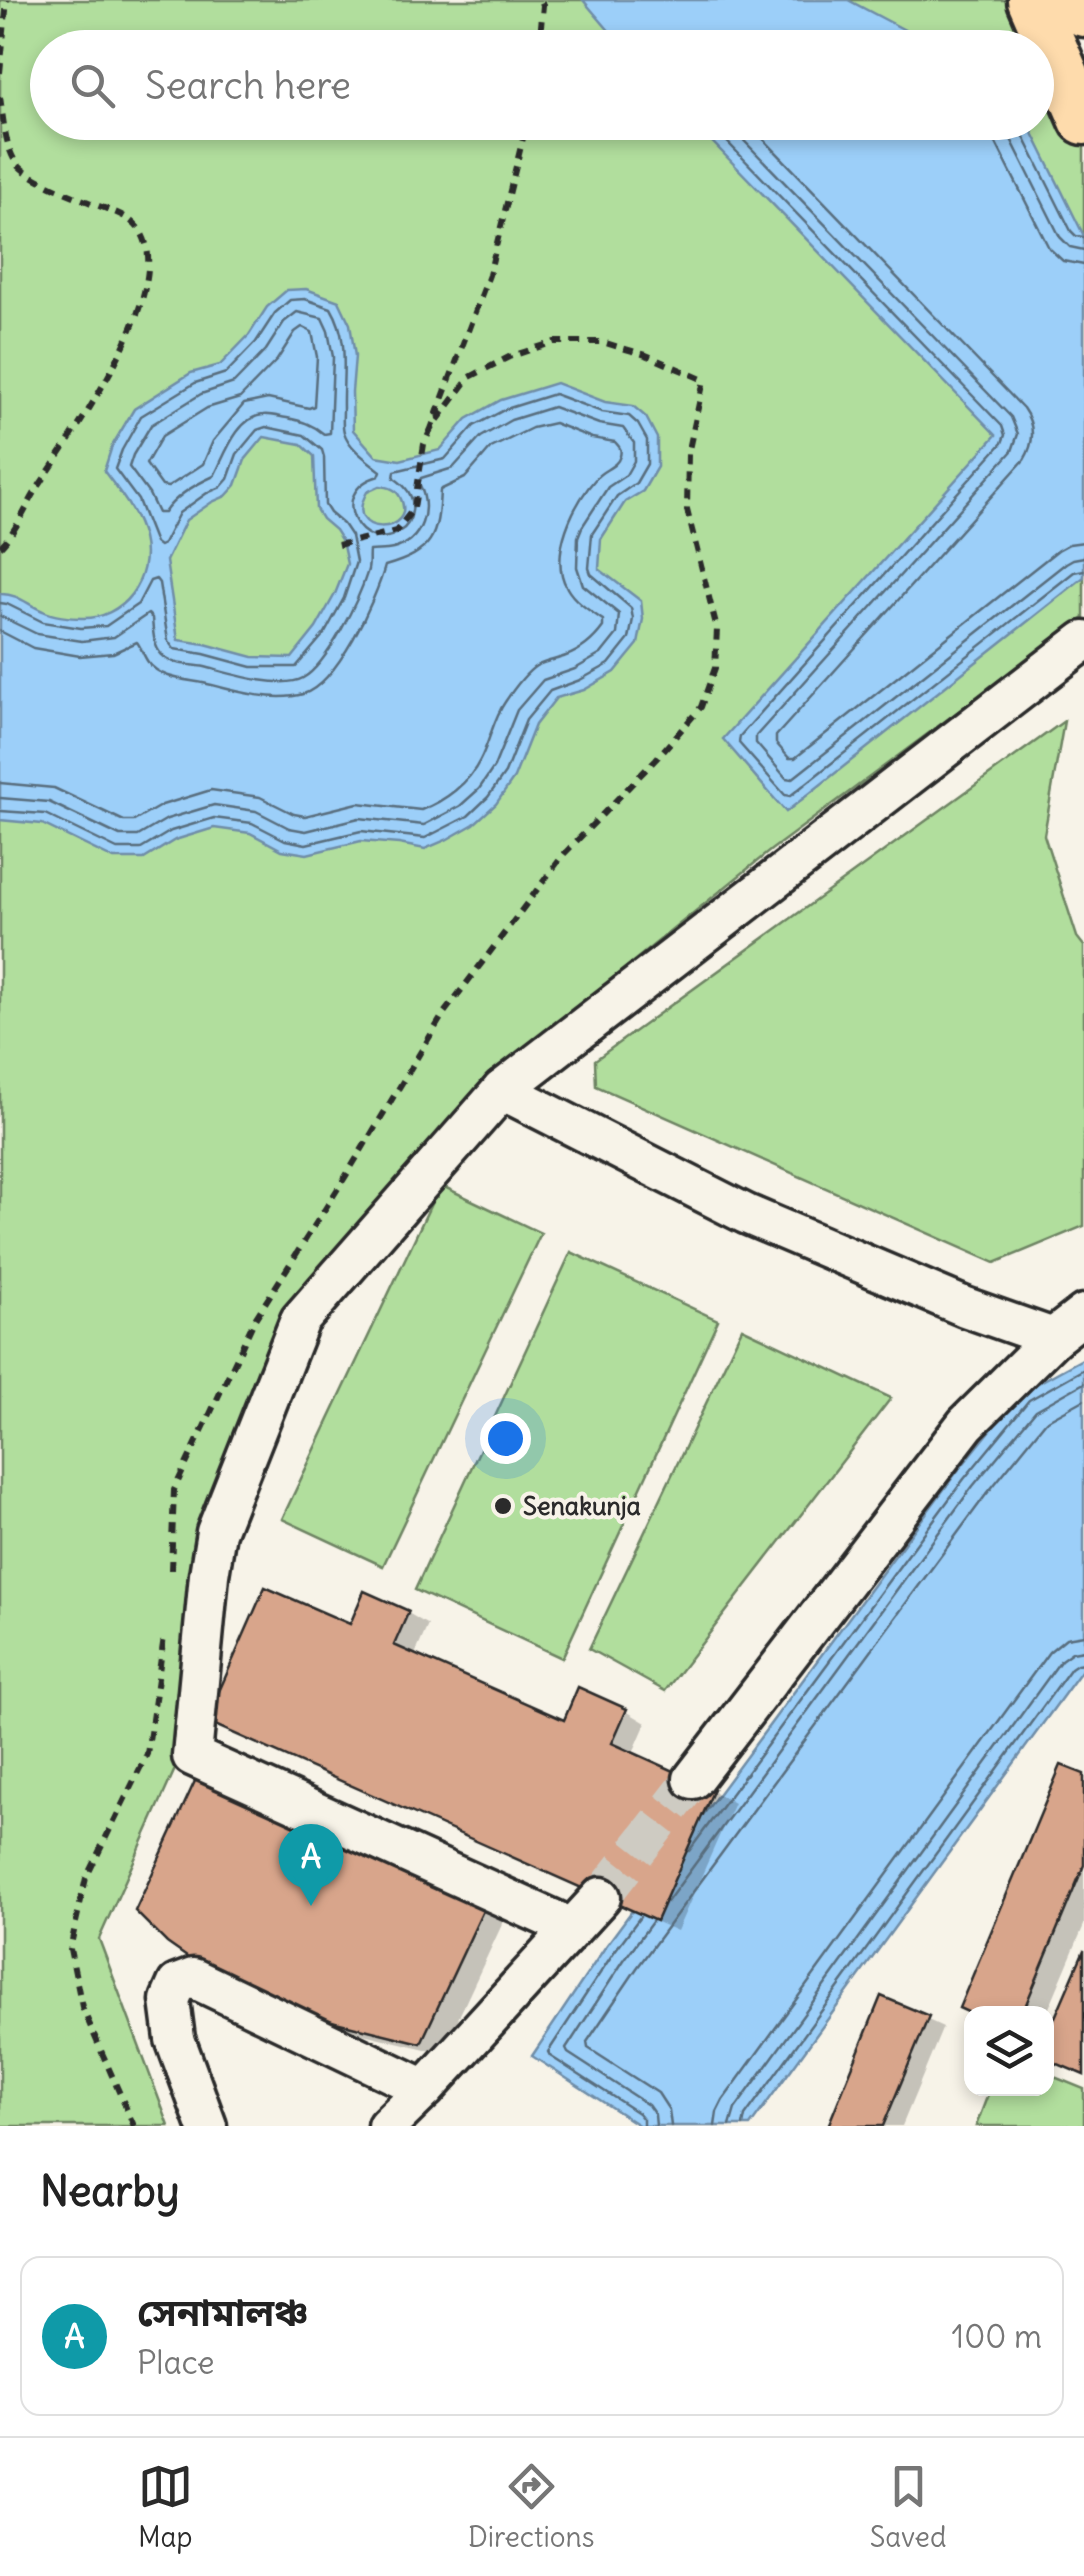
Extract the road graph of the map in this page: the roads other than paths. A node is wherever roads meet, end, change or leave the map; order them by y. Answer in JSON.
{"nodes":[{"id":1,"x":1032,"y":0,"type":"edge"},
{"id":2,"x":1079,"y":0,"type":"edge"},
{"id":3,"x":1084,"y":12,"type":"edge"},
{"id":4,"x":1045,"y":30,"type":"edge"},
{"id":5,"x":1054,"y":51,"type":"edge"},
{"id":6,"x":1084,"y":120,"type":"edge"},
{"id":7,"x":1084,"y":640,"type":"edge"},
{"id":8,"x":502,"y":1090,"type":"junction"},
{"id":9,"x":1084,"y":1314,"type":"edge"},
{"id":10,"x":1053,"y":1338,"type":"junction"},
{"id":11,"x":693,"y":1779,"type":"tunnel mouth"},
{"id":12,"x":600,"y":1897,"type":"tunnel mouth"},
{"id":13,"x":572,"y":1928,"type":"junction"},
{"id":14,"x":425,"y":2090,"type":"junction"},
{"id":15,"x":207,"y":2126,"type":"edge"},
{"id":16,"x":387,"y":2126,"type":"edge"}],
"edges":[{"from":1,"to":4,"type":"main road"},
{"from":2,"to":3,"type":"main road"},
{"from":5,"to":6,"type":"main road"},
{"from":7,"to":8,"type":"lane"},
{"from":8,"to":10,"type":"lane"},
{"from":8,"to":13,"type":"lane"},
{"from":9,"to":10,"type":"lane"},
{"from":10,"to":11,"type":"lane"},
{"from":12,"to":13,"type":"lane"},
{"from":13,"to":14,"type":"lane"},
{"from":14,"to":15,"type":"lane"},
{"from":14,"to":16,"type":"lane"}]}
